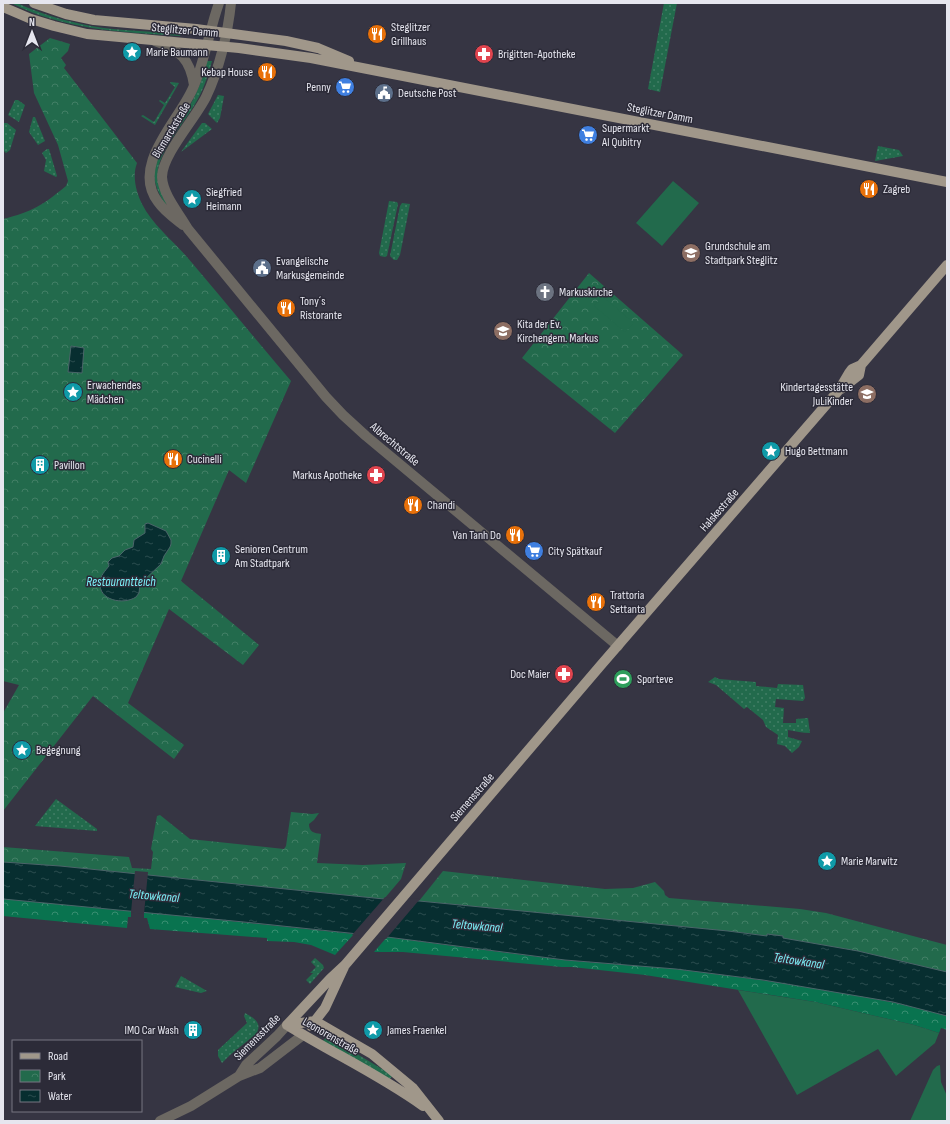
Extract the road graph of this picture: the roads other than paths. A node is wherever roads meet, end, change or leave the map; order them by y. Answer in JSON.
{"nodes":[{"id":1,"x":34,"y":3,"type":"edge"},
{"id":2,"x":219,"y":3,"type":"edge"},
{"id":3,"x":231,"y":3,"type":"edge"},
{"id":4,"x":3,"y":7,"type":"edge"},
{"id":5,"x":211,"y":30,"type":"junction"},
{"id":6,"x":226,"y":32,"type":"junction"},
{"id":7,"x":153,"y":40,"type":"junction"},
{"id":8,"x":207,"y":45,"type":"junction"},
{"id":9,"x":223,"y":46,"type":"junction"},
{"id":10,"x":367,"y":69,"type":"junction"},
{"id":11,"x":194,"y":86,"type":"junction"},
{"id":12,"x":947,"y":182,"type":"edge"},
{"id":13,"x":188,"y":229,"type":"junction"},
{"id":14,"x":947,"y":265,"type":"edge"},
{"id":15,"x":618,"y":646,"type":"junction"},
{"id":16,"x":345,"y":965,"type":"junction"},
{"id":17,"x":315,"y":1021,"type":"junction"},
{"id":18,"x":287,"y":1025,"type":"junction"},
{"id":19,"x":303,"y":1035,"type":"junction"},
{"id":20,"x":239,"y":1076,"type":"junction"},
{"id":21,"x":431,"y":1112,"type":"junction"},
{"id":22,"x":160,"y":1121,"type":"edge"},
{"id":23,"x":439,"y":1121,"type":"edge"}],
"edges":[{"from":1,"to":5,"type":"main road","name":"Steglitzer Damm"},
{"from":2,"to":5,"type":"street","name":"Bismarckstraße"},
{"from":3,"to":6,"type":"street","name":"Bismarckstraße"},
{"from":4,"to":7,"type":"main road","name":"Steglitzer Damm"},
{"from":5,"to":6,"type":"main road","name":"Steglitzer Damm"},
{"from":5,"to":8,"type":"street","name":"Bismarckstraße"},
{"from":6,"to":9,"type":"street","name":"Bismarckstraße"},
{"from":6,"to":10,"type":"main road","name":"Steglitzer Damm"},
{"from":7,"to":8,"type":"main road","name":"Steglitzer Damm"},
{"from":7,"to":11,"type":"street"},
{"from":8,"to":9,"type":"main road","name":"Steglitzer Damm"},
{"from":8,"to":11,"type":"street","name":"Bismarckstraße"},
{"from":9,"to":10,"type":"main road","name":"Steglitzer Damm"},
{"from":9,"to":13,"type":"street","name":"Bismarckstraße"},
{"from":10,"to":12,"type":"main road","name":"Steglitzer Damm"},
{"from":11,"to":13,"type":"street","name":"Bismarckstraße"},
{"from":13,"to":15,"type":"street","name":"Albrechtstraße"},
{"from":14,"to":15,"type":"main road","name":"Halskestraße"},
{"from":15,"to":16,"type":"main road","name":"Siemensstraße"},
{"from":16,"to":17,"type":"main road","name":"Siemensstraße"},
{"from":16,"to":18,"type":"main road","name":"Siemensstraße"},
{"from":17,"to":18,"type":"main road","name":"Leonorenstraße"},
{"from":17,"to":19,"type":"main road","name":"Siemensstraße"},
{"from":17,"to":21,"type":"main road","name":"Leonorenstraße"},
{"from":18,"to":19,"type":"main road","name":"Leonorenstraße"},
{"from":18,"to":20,"type":"street","name":"Siemensstraße"},
{"from":19,"to":20,"type":"street","name":"Siemensstraße"},
{"from":19,"to":21,"type":"main road","name":"Leonorenstraße"},
{"from":20,"to":22,"type":"street","name":"Siemensstraße"},
{"from":21,"to":23,"type":"main road","name":"Leonorenstraße"}]}
